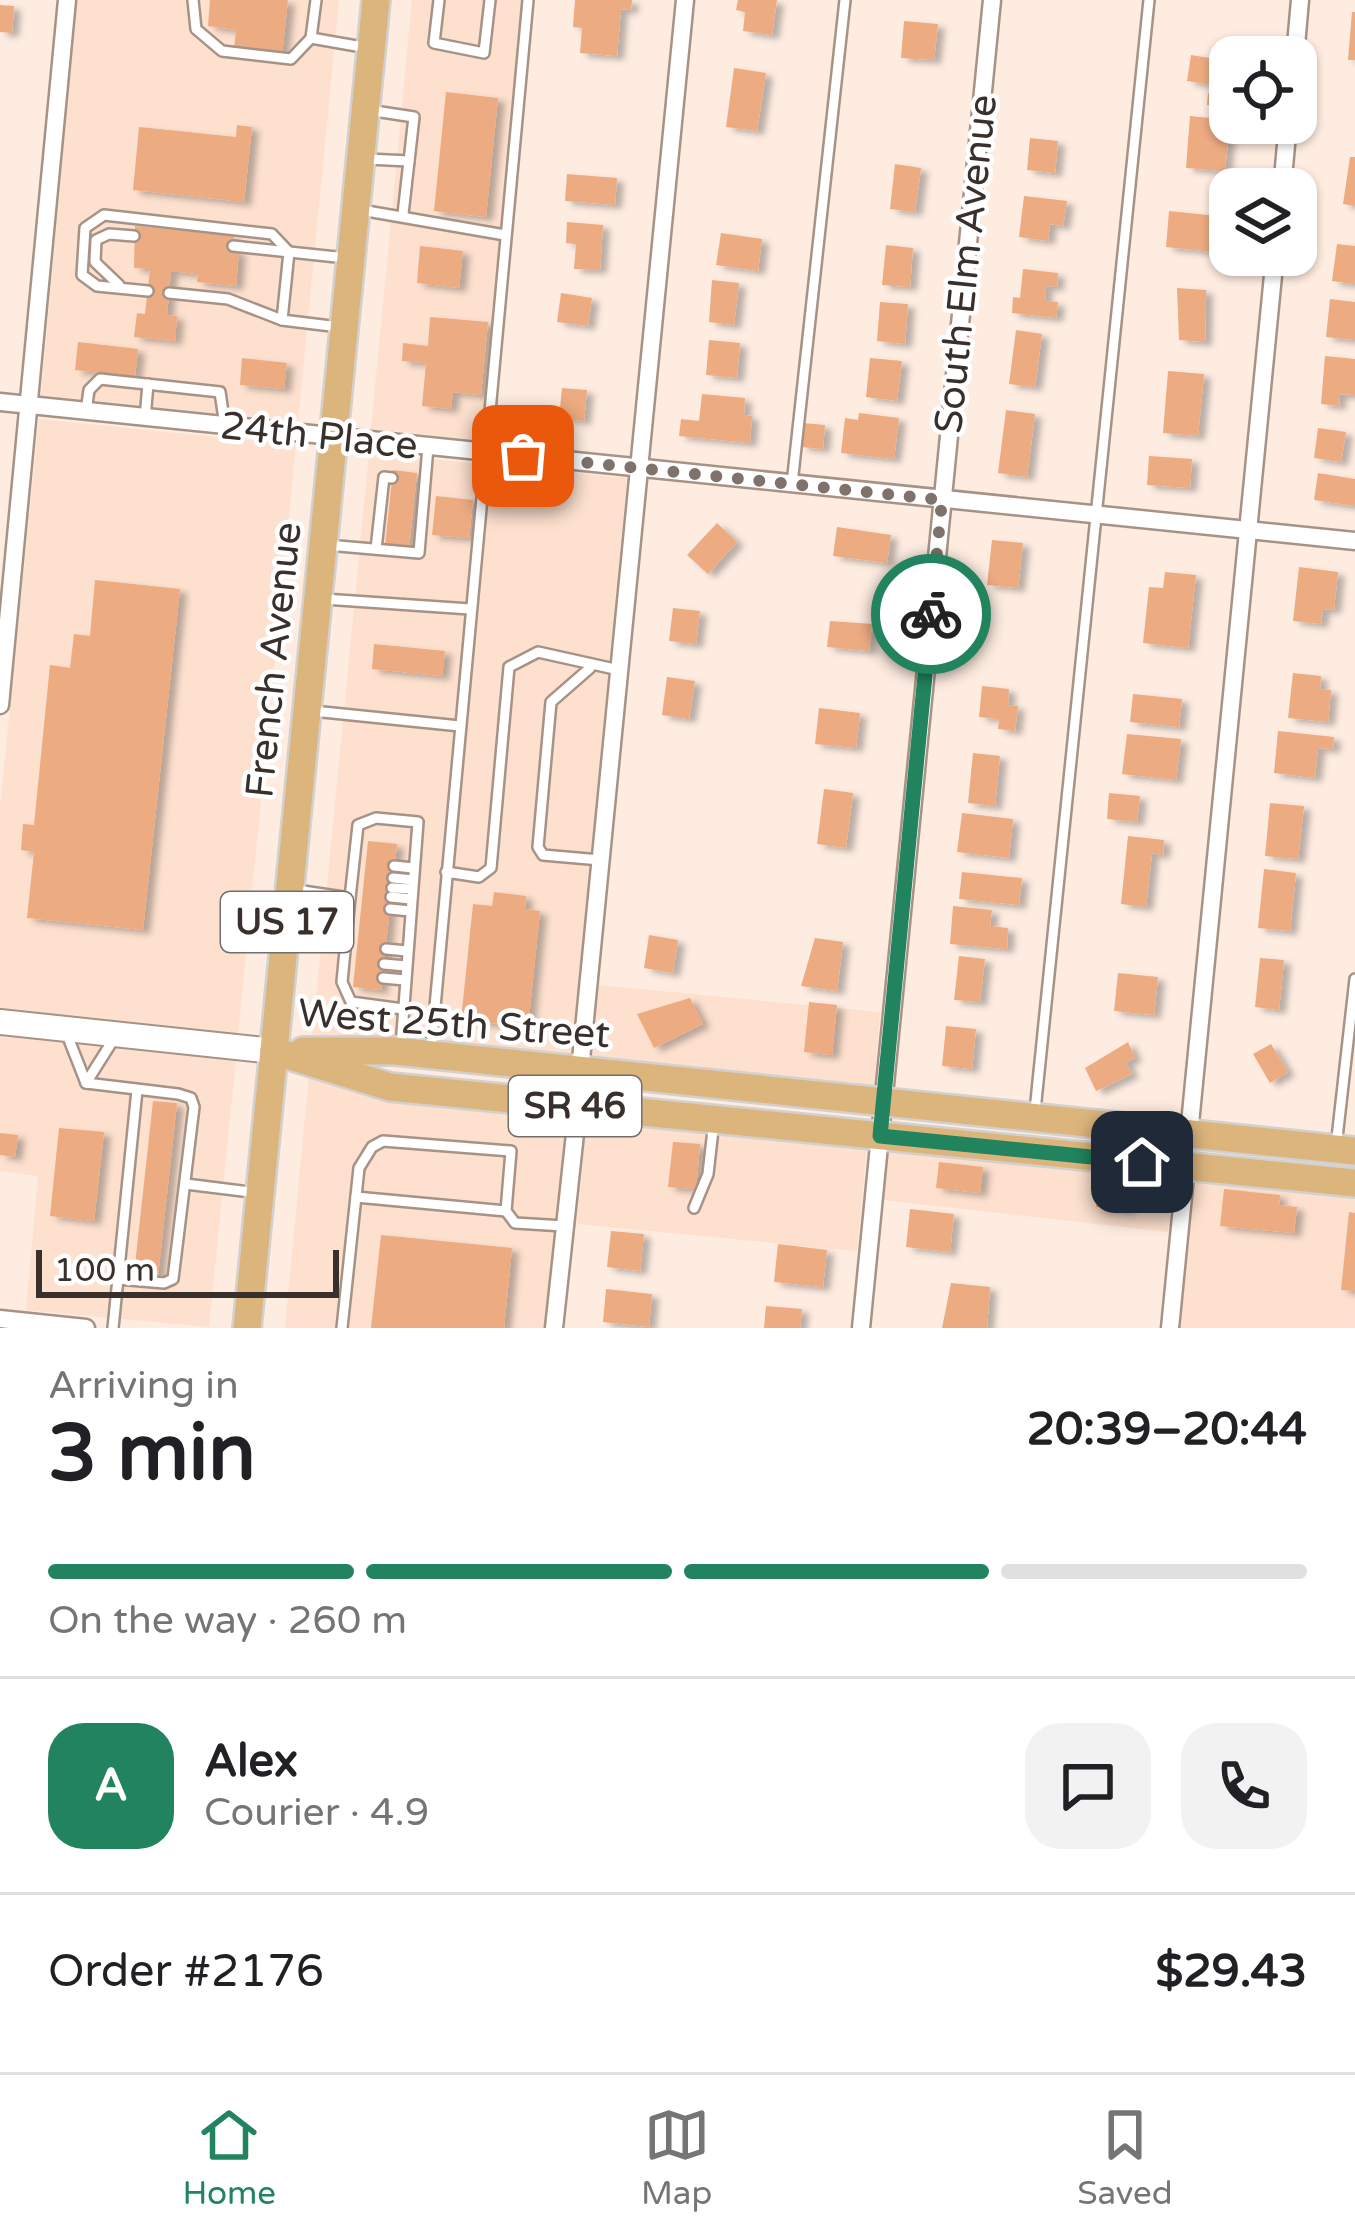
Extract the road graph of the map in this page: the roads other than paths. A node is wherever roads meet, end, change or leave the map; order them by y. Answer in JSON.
{"nodes":[{"id":1,"x":67,"y":0,"type":"edge"},
{"id":2,"x":193,"y":0,"type":"edge"},
{"id":3,"x":316,"y":0,"type":"edge"},
{"id":4,"x":376,"y":0,"type":"edge"},
{"id":5,"x":439,"y":0,"type":"edge"},
{"id":6,"x":490,"y":0,"type":"edge"},
{"id":7,"x":527,"y":0,"type":"edge"},
{"id":8,"x":685,"y":0,"type":"edge"},
{"id":9,"x":844,"y":0,"type":"edge"},
{"id":10,"x":992,"y":0,"type":"edge"},
{"id":11,"x":1149,"y":0,"type":"edge"},
{"id":12,"x":1300,"y":0,"type":"edge"},
{"id":13,"x":1297,"y":36,"type":"edge"},
{"id":14,"x":311,"y":38,"type":"junction"},
{"id":15,"x":372,"y":49,"type":"junction"},
{"id":16,"x":366,"y":109,"type":"junction"},
{"id":17,"x":361,"y":158,"type":"junction"},
{"id":18,"x":409,"y":161,"type":"junction"},
{"id":19,"x":356,"y":210,"type":"junction"},
{"id":20,"x":403,"y":214,"type":"junction"},
{"id":21,"x":134,"y":236,"type":"dead end"},
{"id":22,"x":505,"y":236,"type":"junction"},
{"id":23,"x":233,"y":246,"type":"dead end"},
{"id":24,"x":289,"y":252,"type":"junction"},
{"id":25,"x":351,"y":259,"type":"junction"},
{"id":26,"x":1273,"y":276,"type":"edge"},
{"id":27,"x":170,"y":293,"type":"dead end"},
{"id":28,"x":282,"y":320,"type":"junction"},
{"id":29,"x":345,"y":327,"type":"junction"},
{"id":30,"x":148,"y":384,"type":"junction"},
{"id":31,"x":0,"y":402,"type":"edge"},
{"id":32,"x":30,"y":406,"type":"junction"},
{"id":33,"x":86,"y":412,"type":"junction"},
{"id":34,"x":145,"y":418,"type":"junction"},
{"id":35,"x":225,"y":426,"type":"junction"},
{"id":36,"x":334,"y":438,"type":"junction"},
{"id":37,"x":428,"y":447,"type":"junction"},
{"id":38,"x":485,"y":452,"type":"junction"},
{"id":39,"x":638,"y":468,"type":"junction"},
{"id":40,"x":392,"y":478,"type":"dead end"},
{"id":41,"x":792,"y":484,"type":"junction"},
{"id":42,"x":942,"y":500,"type":"junction"},
{"id":43,"x":1095,"y":515,"type":"junction"},
{"id":44,"x":1249,"y":530,"type":"junction"},
{"id":45,"x":1355,"y":541,"type":"edge"},
{"id":46,"x":324,"y":544,"type":"junction"},
{"id":47,"x":376,"y":549,"type":"junction"},
{"id":48,"x":319,"y":599,"type":"junction"},
{"id":49,"x":470,"y":609,"type":"junction"},
{"id":50,"x":590,"y":668,"type":"junction"},
{"id":51,"x":619,"y":670,"type":"junction"},
{"id":52,"x":0,"y":705,"type":"edge"},
{"id":53,"x":308,"y":710,"type":"junction"},
{"id":54,"x":460,"y":725,"type":"junction"},
{"id":55,"x":600,"y":860,"type":"junction"},
{"id":56,"x":446,"y":872,"type":"junction"},
{"id":57,"x":357,"y":885,"type":"junction"},
{"id":58,"x":392,"y":887,"type":"junction"},
{"id":59,"x":290,"y":889,"type":"junction"},
{"id":60,"x":412,"y":890,"type":"junction"},
{"id":61,"x":386,"y":950,"type":"dead end"},
{"id":62,"x":407,"y":951,"type":"junction"},
{"id":63,"x":384,"y":964,"type":"dead end"},
{"id":64,"x":406,"y":966,"type":"junction"},
{"id":65,"x":382,"y":978,"type":"dead end"},
{"id":66,"x":405,"y":980,"type":"junction"},
{"id":67,"x":1355,"y":980,"type":"edge"},
{"id":68,"x":403,"y":1010,"type":"junction"},
{"id":69,"x":0,"y":1022,"type":"edge"},
{"id":70,"x":65,"y":1029,"type":"junction"},
{"id":71,"x":117,"y":1034,"type":"junction"},
{"id":72,"x":274,"y":1051,"type":"junction"},
{"id":73,"x":400,"y":1052,"type":"junction"},
{"id":74,"x":431,"y":1055,"type":"junction"},
{"id":75,"x":580,"y":1070,"type":"junction"},
{"id":76,"x":86,"y":1083,"type":"junction"},
{"id":77,"x":137,"y":1090,"type":"junction"},
{"id":78,"x":884,"y":1101,"type":"junction"},
{"id":79,"x":578,"y":1106,"type":"junction"},
{"id":80,"x":1035,"y":1117,"type":"junction"},
{"id":81,"x":134,"y":1118,"type":"junction"},
{"id":82,"x":151,"y":1120,"type":"dead end"},
{"id":83,"x":714,"y":1120,"type":"junction"},
{"id":84,"x":175,"y":1123,"type":"dead end"},
{"id":85,"x":192,"y":1124,"type":"junction"},
{"id":86,"x":1189,"y":1134,"type":"junction"},
{"id":87,"x":880,"y":1136,"type":"junction"},
{"id":88,"x":131,"y":1144,"type":"junction"},
{"id":89,"x":148,"y":1146,"type":"dead end"},
{"id":90,"x":172,"y":1148,"type":"dead end"},
{"id":91,"x":189,"y":1149,"type":"junction"},
{"id":92,"x":1345,"y":1150,"type":"edge"},
{"id":93,"x":130,"y":1163,"type":"junction"},
{"id":94,"x":146,"y":1164,"type":"dead end"},
{"id":95,"x":1186,"y":1166,"type":"junction"},
{"id":96,"x":170,"y":1167,"type":"dead end"},
{"id":97,"x":187,"y":1169,"type":"junction"},
{"id":98,"x":1355,"y":1183,"type":"edge"},
{"id":99,"x":128,"y":1186,"type":"junction"},
{"id":100,"x":144,"y":1187,"type":"dead end"},
{"id":101,"x":185,"y":1188,"type":"junction"},
{"id":102,"x":168,"y":1190,"type":"dead end"},
{"id":103,"x":260,"y":1193,"type":"junction"},
{"id":104,"x":356,"y":1197,"type":"junction"},
{"id":105,"x":125,"y":1208,"type":"junction"},
{"id":106,"x":694,"y":1208,"type":"dead end"},
{"id":107,"x":141,"y":1210,"type":"dead end"},
{"id":108,"x":506,"y":1211,"type":"junction"},
{"id":109,"x":165,"y":1212,"type":"dead end"},
{"id":110,"x":182,"y":1214,"type":"junction"},
{"id":111,"x":565,"y":1226,"type":"junction"},
{"id":112,"x":123,"y":1230,"type":"junction"},
{"id":113,"x":139,"y":1231,"type":"dead end"},
{"id":114,"x":163,"y":1234,"type":"dead end"},
{"id":115,"x":179,"y":1236,"type":"junction"},
{"id":116,"x":121,"y":1251,"type":"junction"},
{"id":117,"x":136,"y":1252,"type":"dead end"},
{"id":118,"x":161,"y":1255,"type":"dead end"},
{"id":119,"x":177,"y":1256,"type":"junction"},
{"id":120,"x":118,"y":1279,"type":"junction"},
{"id":121,"x":0,"y":1319,"type":"edge"},
{"id":122,"x":86,"y":1328,"type":"edge"},
{"id":123,"x":113,"y":1328,"type":"edge"},
{"id":124,"x":247,"y":1328,"type":"edge"},
{"id":125,"x":342,"y":1328,"type":"edge"},
{"id":126,"x":554,"y":1328,"type":"edge"},
{"id":127,"x":861,"y":1328,"type":"edge"},
{"id":128,"x":1170,"y":1328,"type":"edge"}],
"edges":[{"from":1,"to":32,"type":"street"},
{"from":2,"to":14,"type":"lane"},
{"from":3,"to":14,"type":"lane"},
{"from":4,"to":15,"type":"main road","name":"French Avenue","number":"US 17"},
{"from":5,"to":6,"type":"lane"},
{"from":7,"to":22,"type":"lane"},
{"from":8,"to":39,"type":"street"},
{"from":9,"to":41,"type":"lane"},
{"from":10,"to":42,"type":"street","name":"South Elm Avenue"},
{"from":11,"to":43,"type":"lane"},
{"from":12,"to":13,"type":"street"},
{"from":14,"to":15,"type":"lane"},
{"from":15,"to":16,"type":"main road","name":"French Avenue","number":"US 17"},
{"from":16,"to":17,"type":"main road","name":"French Avenue","number":"US 17"},
{"from":16,"to":18,"type":"lane"},
{"from":17,"to":18,"type":"lane"},
{"from":17,"to":19,"type":"main road","name":"French Avenue","number":"US 17"},
{"from":18,"to":20,"type":"lane"},
{"from":19,"to":20,"type":"lane"},
{"from":19,"to":25,"type":"main road","name":"French Avenue","number":"US 17"},
{"from":20,"to":22,"type":"lane"},
{"from":21,"to":24,"type":"lane"},
{"from":22,"to":38,"type":"lane"},
{"from":23,"to":24,"type":"lane"},
{"from":24,"to":25,"type":"lane"},
{"from":24,"to":28,"type":"lane"},
{"from":25,"to":29,"type":"main road","name":"French Avenue","number":"US 17"},
{"from":26,"to":44,"type":"street"},
{"from":27,"to":28,"type":"lane"},
{"from":28,"to":29,"type":"lane"},
{"from":29,"to":36,"type":"main road","name":"French Avenue","number":"US 17"},
{"from":30,"to":33,"type":"lane"},
{"from":30,"to":34,"type":"lane"},
{"from":30,"to":35,"type":"lane"},
{"from":31,"to":32,"type":"street","name":"24th Place"},
{"from":32,"to":33,"type":"street","name":"24th Place"},
{"from":32,"to":52,"type":"street"},
{"from":33,"to":34,"type":"street","name":"24th Place"},
{"from":34,"to":35,"type":"street","name":"24th Place"},
{"from":35,"to":36,"type":"street","name":"24th Place"},
{"from":36,"to":37,"type":"street","name":"24th Place"},
{"from":36,"to":46,"type":"main road","name":"French Avenue","number":"US 17"},
{"from":37,"to":38,"type":"street","name":"24th Place"},
{"from":37,"to":47,"type":"lane"},
{"from":38,"to":39,"type":"street","name":"24th Place"},
{"from":38,"to":49,"type":"lane"},
{"from":39,"to":41,"type":"street","name":"24th Place"},
{"from":39,"to":51,"type":"street"},
{"from":40,"to":47,"type":"lane"},
{"from":41,"to":42,"type":"street","name":"24th Place"},
{"from":42,"to":43,"type":"street","name":"24th Place"},
{"from":42,"to":78,"type":"street","name":"South Elm Avenue"},
{"from":43,"to":44,"type":"street","name":"24th Place"},
{"from":43,"to":80,"type":"lane"},
{"from":44,"to":45,"type":"street","name":"24th Place"},
{"from":44,"to":86,"type":"street"},
{"from":46,"to":47,"type":"lane"},
{"from":46,"to":48,"type":"main road","name":"French Avenue","number":"US 17"},
{"from":48,"to":49,"type":"lane"},
{"from":48,"to":53,"type":"main road","name":"French Avenue","number":"US 17"},
{"from":49,"to":54,"type":"lane"},
{"from":50,"to":51,"type":"lane"},
{"from":50,"to":55,"type":"lane"},
{"from":50,"to":56,"type":"lane"},
{"from":51,"to":55,"type":"street"},
{"from":53,"to":54,"type":"lane"},
{"from":53,"to":59,"type":"main road","name":"French Avenue","number":"US 17"},
{"from":54,"to":56,"type":"lane"},
{"from":55,"to":75,"type":"street"},
{"from":56,"to":74,"type":"lane"},
{"from":57,"to":59,"type":"lane"},
{"from":57,"to":60,"type":"lane"},
{"from":57,"to":68,"type":"lane"},
{"from":58,"to":60,"type":"lane"},
{"from":58,"to":60,"type":"lane"},
{"from":58,"to":60,"type":"lane"},
{"from":59,"to":72,"type":"main road","name":"French Avenue","number":"US 17"},
{"from":60,"to":62,"type":"lane"},
{"from":61,"to":62,"type":"lane"},
{"from":62,"to":64,"type":"lane"},
{"from":63,"to":64,"type":"lane"},
{"from":64,"to":66,"type":"lane"},
{"from":65,"to":66,"type":"lane"},
{"from":66,"to":68,"type":"lane"},
{"from":67,"to":92,"type":"lane"},
{"from":68,"to":73,"type":"lane"},
{"from":69,"to":70,"type":"main road"},
{"from":70,"to":71,"type":"main road"},
{"from":70,"to":76,"type":"lane"},
{"from":71,"to":72,"type":"main road"},
{"from":71,"to":76,"type":"lane"},
{"from":72,"to":73,"type":"main road","name":"West 25th Street","number":"SR 46"},
{"from":72,"to":79,"type":"main road","name":"West 25th Street","number":"SR 46"},
{"from":72,"to":103,"type":"main road","name":"French Avenue","number":"US 17"},
{"from":73,"to":74,"type":"main road","name":"West 25th Street","number":"SR 46"},
{"from":74,"to":75,"type":"main road","name":"West 25th Street","number":"SR 46"},
{"from":75,"to":78,"type":"main road","name":"West 25th Street","number":"SR 46"},
{"from":76,"to":77,"type":"lane"},
{"from":77,"to":81,"type":"lane"},
{"from":77,"to":85,"type":"lane"},
{"from":78,"to":80,"type":"main road","name":"West 25th Street","number":"SR 46"},
{"from":78,"to":87,"type":"street","name":"South Elm Avenue"},
{"from":79,"to":83,"type":"main road","name":"West 25th Street","number":"SR 46"},
{"from":79,"to":111,"type":"street"},
{"from":80,"to":86,"type":"main road","name":"West 25th Street","number":"SR 46"},
{"from":81,"to":82,"type":"lane"},
{"from":81,"to":88,"type":"lane"},
{"from":83,"to":87,"type":"main road","name":"West 25th Street","number":"SR 46"},
{"from":83,"to":106,"type":"lane"},
{"from":84,"to":85,"type":"lane"},
{"from":85,"to":91,"type":"lane"},
{"from":86,"to":92,"type":"main road","name":"West 25th Street","number":"SR 46"},
{"from":87,"to":95,"type":"main road","name":"West 25th Street","number":"SR 46"},
{"from":87,"to":127,"type":"street","name":"South Elm Avenue"},
{"from":88,"to":89,"type":"lane"},
{"from":88,"to":93,"type":"lane"},
{"from":90,"to":91,"type":"lane"},
{"from":91,"to":97,"type":"lane"},
{"from":92,"to":95,"type":"main road"},
{"from":93,"to":94,"type":"lane"},
{"from":93,"to":99,"type":"lane"},
{"from":95,"to":98,"type":"main road","name":"West 25th Street","number":"SR 46"},
{"from":95,"to":128,"type":"street"},
{"from":96,"to":97,"type":"lane"},
{"from":97,"to":101,"type":"lane"},
{"from":99,"to":100,"type":"lane"},
{"from":99,"to":105,"type":"lane"},
{"from":101,"to":102,"type":"lane"},
{"from":101,"to":103,"type":"lane"},
{"from":101,"to":110,"type":"lane"},
{"from":103,"to":124,"type":"main road","name":"French Avenue","number":"US 17"},
{"from":104,"to":108,"type":"lane"},
{"from":104,"to":108,"type":"lane"},
{"from":104,"to":125,"type":"lane"},
{"from":105,"to":107,"type":"lane"},
{"from":105,"to":112,"type":"lane"},
{"from":108,"to":111,"type":"lane"},
{"from":109,"to":110,"type":"lane"},
{"from":110,"to":115,"type":"lane"},
{"from":111,"to":126,"type":"street"},
{"from":112,"to":113,"type":"lane"},
{"from":112,"to":116,"type":"lane"},
{"from":114,"to":115,"type":"lane"},
{"from":115,"to":119,"type":"lane"},
{"from":116,"to":117,"type":"lane"},
{"from":116,"to":120,"type":"lane"},
{"from":118,"to":119,"type":"lane"},
{"from":119,"to":120,"type":"lane"},
{"from":120,"to":123,"type":"lane"},
{"from":121,"to":122,"type":"street"}]}
